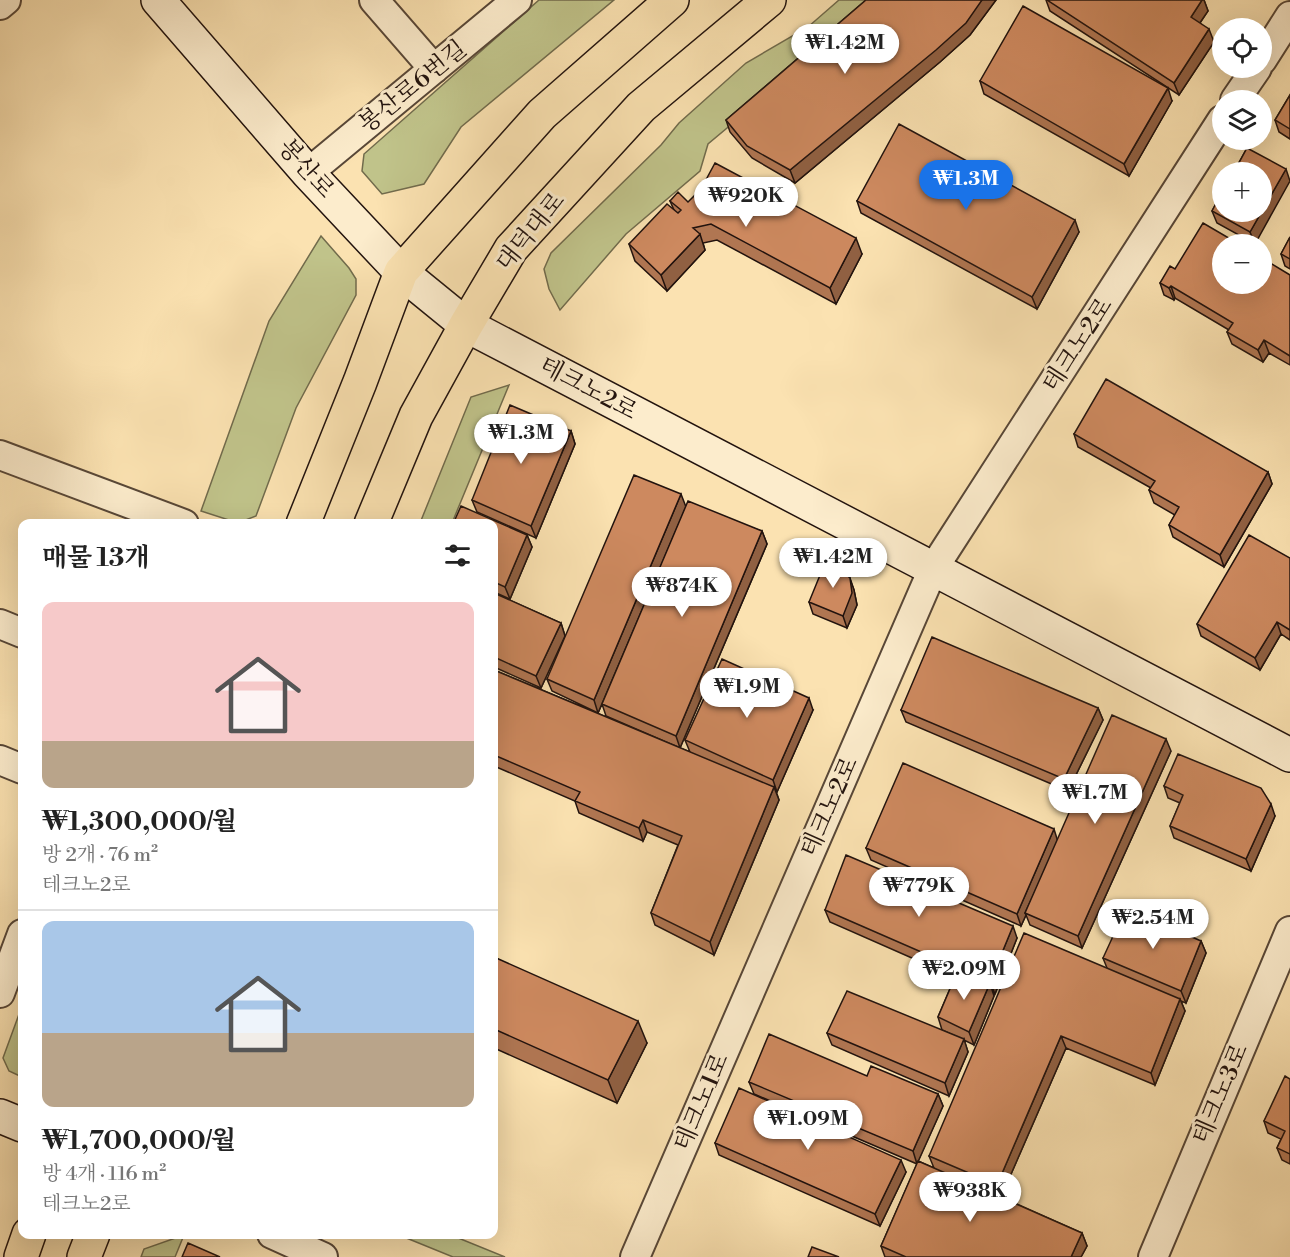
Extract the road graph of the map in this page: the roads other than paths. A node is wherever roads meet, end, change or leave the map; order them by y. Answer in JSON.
{"nodes":[{"id":1,"x":6,"y":0,"type":"edge"},
{"id":2,"x":158,"y":0,"type":"edge"},
{"id":3,"x":374,"y":0,"type":"edge"},
{"id":4,"x":517,"y":0,"type":"edge"},
{"id":5,"x":672,"y":0,"type":"edge"},
{"id":6,"x":769,"y":0,"type":"edge"},
{"id":7,"x":0,"y":5,"type":"edge"},
{"id":8,"x":1290,"y":16,"type":"edge"},
{"id":9,"x":1272,"y":44,"type":"edge"},
{"id":10,"x":434,"y":69,"type":"junction"},
{"id":11,"x":1212,"y":136,"type":"edge"},
{"id":12,"x":308,"y":173,"type":"junction"},
{"id":13,"x":401,"y":272,"type":"junction"},
{"id":14,"x":466,"y":325,"type":"junction"},
{"id":15,"x":0,"y":455,"type":"edge"},
{"id":16,"x":172,"y":519,"type":"edge"},
{"id":17,"x":305,"y":519,"type":"edge"},
{"id":18,"x":373,"y":519,"type":"edge"},
{"id":19,"x":933,"y":569,"type":"junction"},
{"id":20,"x":0,"y":624,"type":"edge"},
{"id":21,"x":18,"y":631,"type":"edge"},
{"id":22,"x":1290,"y":755,"type":"edge"},
{"id":23,"x":0,"y":760,"type":"edge"},
{"id":24,"x":18,"y":767,"type":"edge"},
{"id":25,"x":0,"y":925,"type":"edge"},
{"id":26,"x":1290,"y":931,"type":"edge"},
{"id":27,"x":18,"y":932,"type":"edge"},
{"id":28,"x":18,"y":945,"type":"edge"},
{"id":29,"x":769,"y":946,"type":"joint"},
{"id":30,"x":0,"y":993,"type":"edge"},
{"id":31,"x":0,"y":1116,"type":"edge"},
{"id":32,"x":18,"y":1123,"type":"edge"},
{"id":33,"x":27,"y":1239,"type":"edge"},
{"id":34,"x":91,"y":1239,"type":"edge"},
{"id":35,"x":283,"y":1239,"type":"edge"},
{"id":36,"x":21,"y":1257,"type":"edge"},
{"id":37,"x":84,"y":1257,"type":"edge"},
{"id":38,"x":323,"y":1257,"type":"edge"},
{"id":39,"x":635,"y":1257,"type":"edge"},
{"id":40,"x":1152,"y":1257,"type":"edge"}],
"edges":[{"from":1,"to":7,"type":"street"},
{"from":2,"to":12,"type":"main road","name":"봉산로"},
{"from":3,"to":10,"type":"street"},
{"from":4,"to":10,"type":"street","name":"봉산로6번길"},
{"from":5,"to":13,"type":"main road"},
{"from":6,"to":14,"type":"main road","name":"대덕대로"},
{"from":8,"to":9,"type":"street"},
{"from":10,"to":12,"type":"street","name":"봉산로6번길"},
{"from":11,"to":19,"type":"street","name":"테크노2로"},
{"from":12,"to":13,"type":"main road","name":"봉산로"},
{"from":13,"to":14,"type":"main road","name":"봉산로"},
{"from":13,"to":17,"type":"main road"},
{"from":14,"to":18,"type":"main road","name":"대덕대로"},
{"from":14,"to":19,"type":"main road","name":"테크노2로"},
{"from":15,"to":16,"type":"street"},
{"from":19,"to":22,"type":"main road","name":"테크노2로"},
{"from":19,"to":29,"type":"street","name":"테크노2로"},
{"from":20,"to":21,"type":"street"},
{"from":23,"to":24,"type":"street"},
{"from":25,"to":27,"type":"street"},
{"from":26,"to":40,"type":"street","name":"테크노3로"},
{"from":28,"to":30,"type":"street"},
{"from":29,"to":39,"type":"street","name":"테크노1로"},
{"from":31,"to":32,"type":"main road"},
{"from":33,"to":36,"type":"main road"},
{"from":34,"to":37,"type":"main road"},
{"from":35,"to":38,"type":"street"}]}
